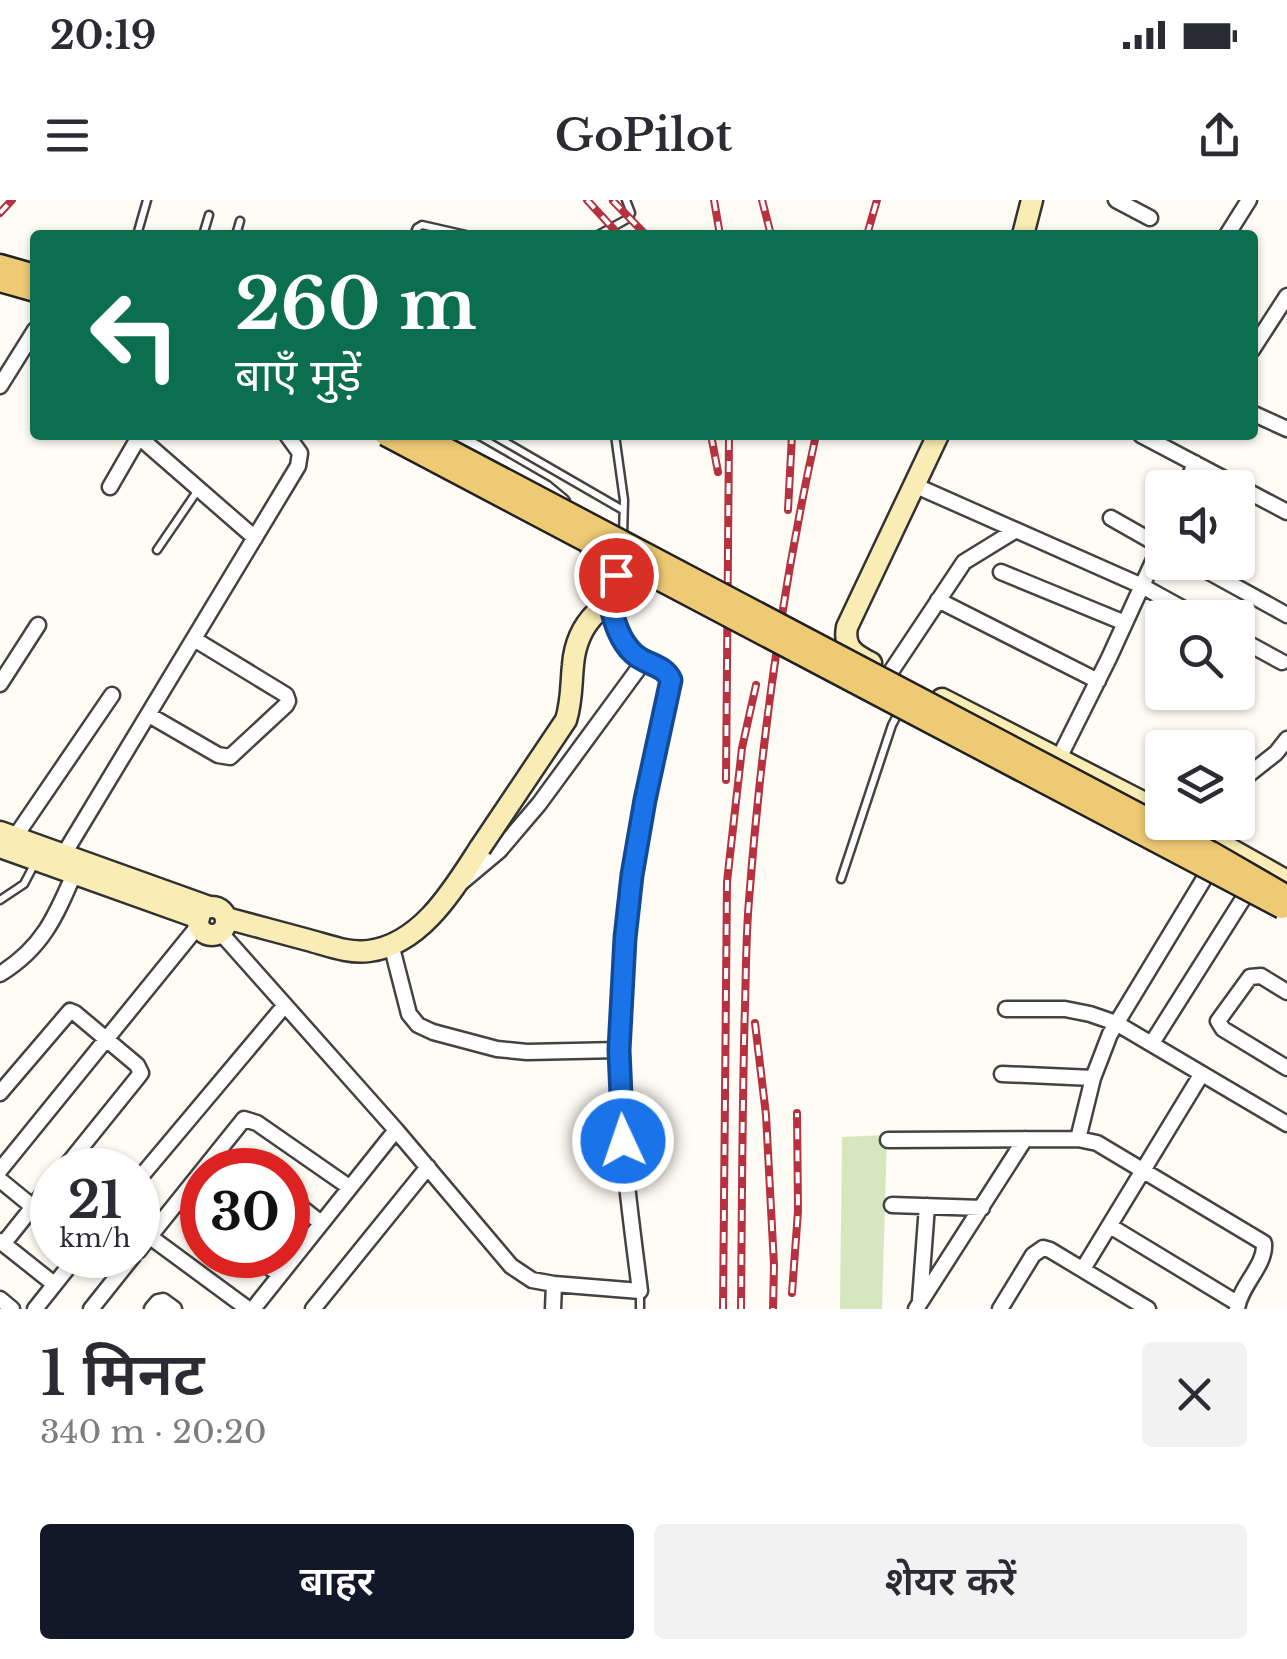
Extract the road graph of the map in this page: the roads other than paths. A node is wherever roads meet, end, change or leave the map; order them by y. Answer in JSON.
{"nodes":[{"id":1,"x":147,"y":200,"type":"edge"},
{"id":2,"x":626,"y":200,"type":"edge"},
{"id":3,"x":1032,"y":200,"type":"edge"},
{"id":4,"x":1116,"y":200,"type":"edge"},
{"id":5,"x":1248,"y":200,"type":"edge"},
{"id":6,"x":209,"y":215,"type":"dead end"},
{"id":7,"x":1150,"y":218,"type":"dead end"},
{"id":8,"x":240,"y":221,"type":"dead end"},
{"id":9,"x":138,"y":230,"type":"edge"},
{"id":10,"x":204,"y":230,"type":"edge"},
{"id":11,"x":237,"y":230,"type":"edge"},
{"id":12,"x":415,"y":230,"type":"edge"},
{"id":13,"x":444,"y":230,"type":"edge"},
{"id":14,"x":609,"y":230,"type":"edge"},
{"id":15,"x":1024,"y":230,"type":"edge"},
{"id":16,"x":1230,"y":230,"type":"edge"},
{"id":17,"x":0,"y":265,"type":"edge"},
{"id":18,"x":30,"y":274,"type":"edge"},
{"id":19,"x":0,"y":281,"type":"edge"},
{"id":20,"x":30,"y":290,"type":"edge"},
{"id":21,"x":1286,"y":299,"type":"edge"},
{"id":22,"x":30,"y":336,"type":"edge"},
{"id":23,"x":1258,"y":341,"type":"edge"},
{"id":24,"x":4,"y":370,"type":"edge"},
{"id":25,"x":0,"y":386,"type":"edge"},
{"id":26,"x":1258,"y":416,"type":"edge"},
{"id":27,"x":1287,"y":429,"type":"edge"},
{"id":28,"x":137,"y":440,"type":"edge"},
{"id":29,"x":143,"y":440,"type":"edge"},
{"id":30,"x":292,"y":440,"type":"edge"},
{"id":31,"x":395,"y":440,"type":"edge"},
{"id":32,"x":430,"y":440,"type":"edge"},
{"id":33,"x":461,"y":440,"type":"edge"},
{"id":34,"x":502,"y":440,"type":"edge"},
{"id":35,"x":617,"y":440,"type":"edge"},
{"id":36,"x":936,"y":440,"type":"edge"},
{"id":37,"x":1150,"y":440,"type":"edge"},
{"id":38,"x":1195,"y":464,"type":"junction"},
{"id":39,"x":1192,"y":470,"type":"edge"},
{"id":40,"x":914,"y":485,"type":"junction"},
{"id":41,"x":110,"y":486,"type":"dead end"},
{"id":42,"x":198,"y":489,"type":"junction"},
{"id":43,"x":624,"y":511,"type":"junction"},
{"id":44,"x":1287,"y":512,"type":"edge"},
{"id":45,"x":1111,"y":518,"type":"dead end"},
{"id":46,"x":1016,"y":530,"type":"junction"},
{"id":47,"x":1145,"y":536,"type":"edge"},
{"id":48,"x":255,"y":538,"type":"junction"},
{"id":49,"x":157,"y":550,"type":"dead end"},
{"id":50,"x":1001,"y":572,"type":"dead end"},
{"id":51,"x":652,"y":577,"type":"junction"},
{"id":52,"x":1145,"y":580,"type":"edge"},
{"id":53,"x":1224,"y":580,"type":"edge"},
{"id":54,"x":1142,"y":586,"type":"junction"},
{"id":55,"x":607,"y":594,"type":"junction"},
{"id":56,"x":938,"y":600,"type":"junction"},
{"id":57,"x":1167,"y":600,"type":"edge"},
{"id":58,"x":1287,"y":615,"type":"edge"},
{"id":59,"x":1125,"y":623,"type":"junction"},
{"id":60,"x":38,"y":624,"type":"dead end"},
{"id":61,"x":194,"y":638,"type":"junction"},
{"id":62,"x":1255,"y":647,"type":"edge"},
{"id":63,"x":644,"y":661,"type":"junction"},
{"id":64,"x":1282,"y":662,"type":"dead end"},
{"id":65,"x":890,"y":673,"type":"junction"},
{"id":66,"x":1098,"y":681,"type":"junction"},
{"id":67,"x":0,"y":684,"type":"edge"},
{"id":68,"x":914,"y":686,"type":"junction"},
{"id":69,"x":112,"y":695,"type":"dead end"},
{"id":70,"x":149,"y":715,"type":"junction"},
{"id":71,"x":1287,"y":739,"type":"edge"},
{"id":72,"x":1059,"y":758,"type":"junction"},
{"id":73,"x":1255,"y":769,"type":"edge"},
{"id":74,"x":1145,"y":803,"type":"edge"},
{"id":75,"x":5,"y":839,"type":"edge"},
{"id":76,"x":1214,"y":840,"type":"edge"},
{"id":77,"x":1224,"y":846,"type":"junction"},
{"id":78,"x":58,"y":864,"type":"junction"},
{"id":79,"x":1263,"y":867,"type":"junction"},
{"id":80,"x":841,"y":879,"type":"dead end"},
{"id":81,"x":1287,"y":881,"type":"edge"},
{"id":82,"x":454,"y":888,"type":"junction"},
{"id":83,"x":0,"y":900,"type":"edge"},
{"id":84,"x":1285,"y":905,"type":"edge"},
{"id":85,"x":210,"y":920,"type":"junction"},
{"id":86,"x":392,"y":944,"type":"junction"},
{"id":87,"x":0,"y":974,"type":"edge"},
{"id":88,"x":1287,"y":992,"type":"edge"},
{"id":89,"x":285,"y":1005,"type":"junction"},
{"id":90,"x":1006,"y":1010,"type":"dead end"},
{"id":91,"x":1116,"y":1023,"type":"junction"},
{"id":92,"x":107,"y":1039,"type":"junction"},
{"id":93,"x":1152,"y":1044,"type":"junction"},
{"id":94,"x":619,"y":1050,"type":"junction"},
{"id":95,"x":1287,"y":1068,"type":"edge"},
{"id":96,"x":1002,"y":1074,"type":"dead end"},
{"id":97,"x":1201,"y":1075,"type":"junction"},
{"id":98,"x":1093,"y":1078,"type":"junction"},
{"id":99,"x":0,"y":1094,"type":"edge"},
{"id":100,"x":1287,"y":1124,"type":"edge"},
{"id":101,"x":396,"y":1130,"type":"junction"},
{"id":102,"x":1078,"y":1139,"type":"junction"},
{"id":103,"x":888,"y":1140,"type":"dead end"},
{"id":104,"x":1026,"y":1140,"type":"junction"},
{"id":105,"x":81,"y":1148,"type":"edge"},
{"id":106,"x":160,"y":1154,"type":"edge"},
{"id":107,"x":428,"y":1167,"type":"junction"},
{"id":108,"x":0,"y":1170,"type":"edge"},
{"id":109,"x":1142,"y":1172,"type":"junction"},
{"id":110,"x":0,"y":1180,"type":"edge"},
{"id":111,"x":349,"y":1188,"type":"junction"},
{"id":112,"x":30,"y":1205,"type":"edge"},
{"id":113,"x":892,"y":1205,"type":"dead end"},
{"id":114,"x":927,"y":1206,"type":"junction"},
{"id":115,"x":982,"y":1208,"type":"junction"},
{"id":116,"x":30,"y":1210,"type":"edge"},
{"id":117,"x":310,"y":1215,"type":"edge"},
{"id":118,"x":321,"y":1223,"type":"junction"},
{"id":119,"x":160,"y":1224,"type":"edge"},
{"id":120,"x":1110,"y":1226,"type":"junction"},
{"id":121,"x":310,"y":1237,"type":"edge"},
{"id":122,"x":2,"y":1242,"type":"edge"},
{"id":123,"x":160,"y":1243,"type":"edge"},
{"id":124,"x":1083,"y":1269,"type":"junction"},
{"id":125,"x":59,"y":1278,"type":"edge"},
{"id":126,"x":116,"y":1278,"type":"edge"},
{"id":127,"x":277,"y":1278,"type":"edge"},
{"id":128,"x":54,"y":1284,"type":"junction"},
{"id":129,"x":554,"y":1284,"type":"junction"},
{"id":130,"x":640,"y":1291,"type":"junction"},
{"id":131,"x":0,"y":1299,"type":"edge"},
{"id":132,"x":1237,"y":1306,"type":"edge"},
{"id":133,"x":918,"y":1307,"type":"edge"},
{"id":134,"x":317,"y":1308,"type":"edge"},
{"id":135,"x":12,"y":1309,"type":"edge"},
{"id":136,"x":35,"y":1309,"type":"edge"},
{"id":137,"x":91,"y":1309,"type":"edge"},
{"id":138,"x":152,"y":1309,"type":"edge"},
{"id":139,"x":174,"y":1309,"type":"edge"},
{"id":140,"x":250,"y":1309,"type":"edge"},
{"id":141,"x":553,"y":1309,"type":"edge"},
{"id":142,"x":640,"y":1309,"type":"edge"},
{"id":143,"x":1000,"y":1309,"type":"edge"},
{"id":144,"x":1148,"y":1309,"type":"edge"}],
"edges":[{"from":1,"to":9,"type":"lane"},
{"from":2,"to":14,"type":"lane"},
{"from":3,"to":15,"type":"main road"},
{"from":4,"to":7,"type":"street"},
{"from":5,"to":16,"type":"street"},
{"from":6,"to":10,"type":"lane"},
{"from":8,"to":11,"type":"lane"},
{"from":12,"to":13,"type":"lane"},
{"from":17,"to":18,"type":"main road"},
{"from":19,"to":20,"type":"main road"},
{"from":21,"to":23,"type":"street"},
{"from":22,"to":24,"type":"street"},
{"from":24,"to":25,"type":"street"},
{"from":26,"to":27,"type":"street"},
{"from":28,"to":41,"type":"street"},
{"from":29,"to":42,"type":"street"},
{"from":30,"to":48,"type":"street"},
{"from":31,"to":51,"type":"main road","bridge":true},
{"from":32,"to":84,"type":"main road","bridge":true},
{"from":33,"to":55,"type":"street"},
{"from":34,"to":43,"type":"lane"},
{"from":35,"to":43,"type":"lane"},
{"from":36,"to":40,"type":"main road"},
{"from":37,"to":38,"type":"street"},
{"from":38,"to":39,"type":"street"},
{"from":38,"to":44,"type":"street"},
{"from":40,"to":46,"type":"street"},
{"from":40,"to":65,"type":"main road"},
{"from":42,"to":48,"type":"street"},
{"from":42,"to":49,"type":"lane"},
{"from":43,"to":55,"type":"lane"},
{"from":45,"to":47,"type":"street"},
{"from":46,"to":54,"type":"street"},
{"from":46,"to":56,"type":"street"},
{"from":48,"to":61,"type":"street"},
{"from":50,"to":59,"type":"street"},
{"from":51,"to":82,"type":"main road","bridge":true},
{"from":51,"to":84,"type":"main road","bridge":true},
{"from":52,"to":54,"type":"street"},
{"from":53,"to":58,"type":"street"},
{"from":54,"to":57,"type":"street"},
{"from":54,"to":59,"type":"street"},
{"from":55,"to":63,"type":"street"},
{"from":56,"to":65,"type":"street"},
{"from":56,"to":66,"type":"street"},
{"from":59,"to":66,"type":"street"},
{"from":60,"to":67,"type":"street"},
{"from":61,"to":70,"type":"street"},
{"from":61,"to":70,"type":"street"},
{"from":62,"to":64,"type":"street"},
{"from":63,"to":82,"type":"street"},
{"from":63,"to":94,"type":"street"},
{"from":65,"to":68,"type":"main road"},
{"from":66,"to":72,"type":"street"},
{"from":68,"to":72,"type":"main road"},
{"from":68,"to":80,"type":"lane"},
{"from":69,"to":75,"type":"street"},
{"from":70,"to":78,"type":"street"},
{"from":71,"to":73,"type":"street"},
{"from":72,"to":74,"type":"main road"},
{"from":75,"to":78,"type":"main road"},
{"from":76,"to":77,"type":"main road"},
{"from":77,"to":79,"type":"main road"},
{"from":77,"to":91,"type":"street"},
{"from":78,"to":83,"type":"lane"},
{"from":78,"to":85,"type":"main road"},
{"from":78,"to":87,"type":"street"},
{"from":79,"to":81,"type":"main road"},
{"from":79,"to":93,"type":"street"},
{"from":82,"to":86,"type":"main road"},
{"from":85,"to":86,"type":"main road"},
{"from":85,"to":89,"type":"street"},
{"from":85,"to":92,"type":"street"},
{"from":86,"to":94,"type":"street"},
{"from":88,"to":95,"type":"street"},
{"from":89,"to":101,"type":"street"},
{"from":89,"to":106,"type":"street"},
{"from":90,"to":91,"type":"street"},
{"from":91,"to":93,"type":"street"},
{"from":91,"to":98,"type":"street"},
{"from":92,"to":99,"type":"street"},
{"from":92,"to":105,"type":"street"},
{"from":92,"to":108,"type":"street"},
{"from":93,"to":97,"type":"street"},
{"from":94,"to":130,"type":"street"},
{"from":96,"to":98,"type":"street"},
{"from":97,"to":100,"type":"street"},
{"from":97,"to":109,"type":"street"},
{"from":98,"to":102,"type":"street"},
{"from":101,"to":107,"type":"street"},
{"from":101,"to":111,"type":"street"},
{"from":102,"to":104,"type":"street"},
{"from":102,"to":109,"type":"street"},
{"from":103,"to":104,"type":"street"},
{"from":104,"to":115,"type":"street"},
{"from":107,"to":129,"type":"street"},
{"from":107,"to":134,"type":"street"},
{"from":109,"to":120,"type":"street"},
{"from":109,"to":132,"type":"street"},
{"from":110,"to":112,"type":"street"},
{"from":111,"to":118,"type":"street"},
{"from":111,"to":119,"type":"street"},
{"from":113,"to":114,"type":"street"},
{"from":114,"to":115,"type":"street"},
{"from":114,"to":133,"type":"street"},
{"from":115,"to":133,"type":"street"},
{"from":116,"to":122,"type":"street"},
{"from":117,"to":118,"type":"street"},
{"from":118,"to":121,"type":"street"},
{"from":120,"to":124,"type":"street"},
{"from":120,"to":132,"type":"street"},
{"from":122,"to":128,"type":"street"},
{"from":123,"to":140,"type":"street"},
{"from":124,"to":143,"type":"street"},
{"from":124,"to":144,"type":"street"},
{"from":125,"to":128,"type":"street"},
{"from":126,"to":137,"type":"street"},
{"from":127,"to":140,"type":"street"},
{"from":128,"to":136,"type":"street"},
{"from":129,"to":130,"type":"street"},
{"from":129,"to":141,"type":"street"},
{"from":130,"to":142,"type":"lane"},
{"from":131,"to":135,"type":"street"},
{"from":138,"to":139,"type":"street"}]}
